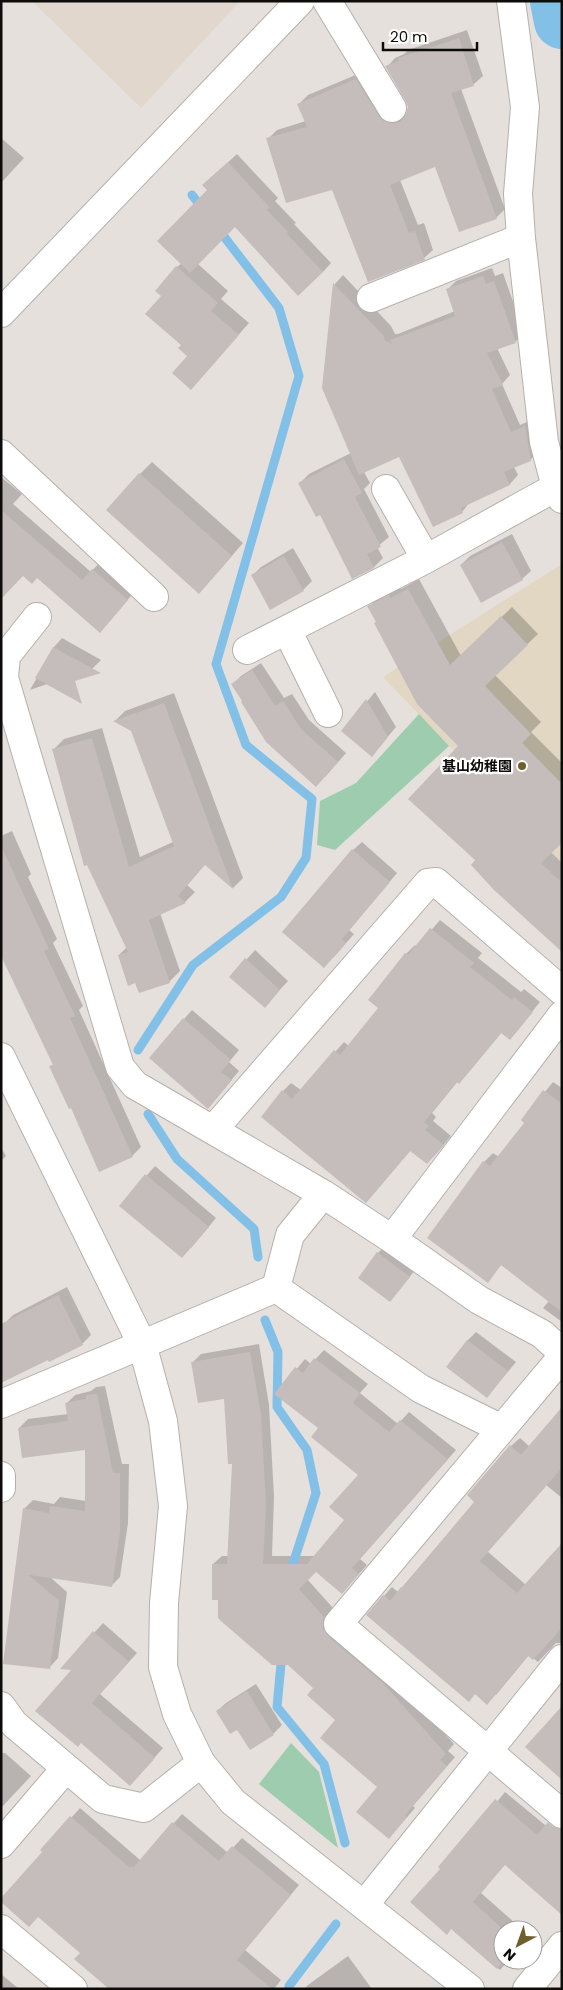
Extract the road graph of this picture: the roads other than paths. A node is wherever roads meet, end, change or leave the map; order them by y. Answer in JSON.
{"nodes":[{"id":1,"x":300,"y":1,"type":"edge"},
{"id":2,"x":327,"y":1,"type":"edge"},
{"id":3,"x":511,"y":1,"type":"edge"},
{"id":4,"x":392,"y":108,"type":"dead end"},
{"id":5,"x":520,"y":238,"type":"junction"},
{"id":6,"x":372,"y":298,"type":"dead end"},
{"id":7,"x":1,"y":312,"type":"edge"},
{"id":8,"x":1,"y":454,"type":"edge"},
{"id":9,"x":386,"y":489,"type":"dead end"},
{"id":10,"x":559,"y":493,"type":"edge"},
{"id":11,"x":426,"y":559,"type":"junction"},
{"id":12,"x":154,"y":597,"type":"dead end"},
{"id":13,"x":37,"y":617,"type":"dead end"},
{"id":14,"x":287,"y":630,"type":"junction"},
{"id":15,"x":247,"y":650,"type":"dead end"},
{"id":16,"x":328,"y":714,"type":"dead end"},
{"id":17,"x":9,"y":724,"type":"edge"},
{"id":18,"x":562,"y":991,"type":"edge"},
{"id":19,"x":562,"y":1015,"type":"edge"},
{"id":20,"x":1,"y":1057,"type":"edge"},
{"id":21,"x":213,"y":1130,"type":"junction"},
{"id":22,"x":323,"y":1194,"type":"junction"},
{"id":23,"x":392,"y":1239,"type":"junction"},
{"id":24,"x":276,"y":1288,"type":"junction"},
{"id":25,"x":142,"y":1344,"type":"junction"},
{"id":26,"x":562,"y":1352,"type":"edge"},
{"id":27,"x":562,"y":1357,"type":"edge"},
{"id":28,"x":1,"y":1404,"type":"edge"},
{"id":29,"x":500,"y":1428,"type":"junction"},
{"id":30,"x":1,"y":1476,"type":"edge"},
{"id":31,"x":1,"y":1488,"type":"edge"},
{"id":32,"x":562,"y":1659,"type":"edge"},
{"id":33,"x":1,"y":1706,"type":"edge"},
{"id":34,"x":487,"y":1750,"type":"junction"},
{"id":35,"x":201,"y":1763,"type":"junction"},
{"id":36,"x":66,"y":1768,"type":"junction"},
{"id":37,"x":562,"y":1814,"type":"edge"},
{"id":38,"x":1,"y":1844,"type":"edge"},
{"id":39,"x":364,"y":1905,"type":"junction"},
{"id":40,"x":1,"y":1930,"type":"edge"},
{"id":41,"x":562,"y":1946,"type":"edge"},
{"id":42,"x":73,"y":1989,"type":"edge"},
{"id":43,"x":470,"y":1989,"type":"edge"},
{"id":44,"x":528,"y":1989,"type":"edge"}],
"edges":[{"from":1,"to":7,"type":"street"},
{"from":2,"to":4,"type":"street"},
{"from":3,"to":5,"type":"street"},
{"from":5,"to":6,"type":"street"},
{"from":5,"to":10,"type":"street"},
{"from":8,"to":12,"type":"street"},
{"from":9,"to":11,"type":"street"},
{"from":10,"to":11,"type":"street"},
{"from":11,"to":14,"type":"street"},
{"from":13,"to":17,"type":"street"},
{"from":14,"to":15,"type":"street"},
{"from":14,"to":16,"type":"street"},
{"from":17,"to":21,"type":"street"},
{"from":18,"to":21,"type":"street"},
{"from":19,"to":23,"type":"street"},
{"from":20,"to":25,"type":"street"},
{"from":21,"to":22,"type":"street"},
{"from":22,"to":23,"type":"street"},
{"from":22,"to":24,"type":"street"},
{"from":23,"to":26,"type":"street"},
{"from":24,"to":25,"type":"street"},
{"from":24,"to":29,"type":"street"},
{"from":25,"to":28,"type":"street"},
{"from":25,"to":35,"type":"street"},
{"from":27,"to":29,"type":"street"},
{"from":29,"to":34,"type":"street"},
{"from":30,"to":31,"type":"street"},
{"from":32,"to":34,"type":"street"},
{"from":33,"to":36,"type":"street"},
{"from":34,"to":37,"type":"street"},
{"from":34,"to":39,"type":"street"},
{"from":35,"to":36,"type":"street"},
{"from":35,"to":39,"type":"street"},
{"from":36,"to":38,"type":"street"},
{"from":39,"to":43,"type":"street"},
{"from":40,"to":42,"type":"street"},
{"from":41,"to":44,"type":"street"}]}
